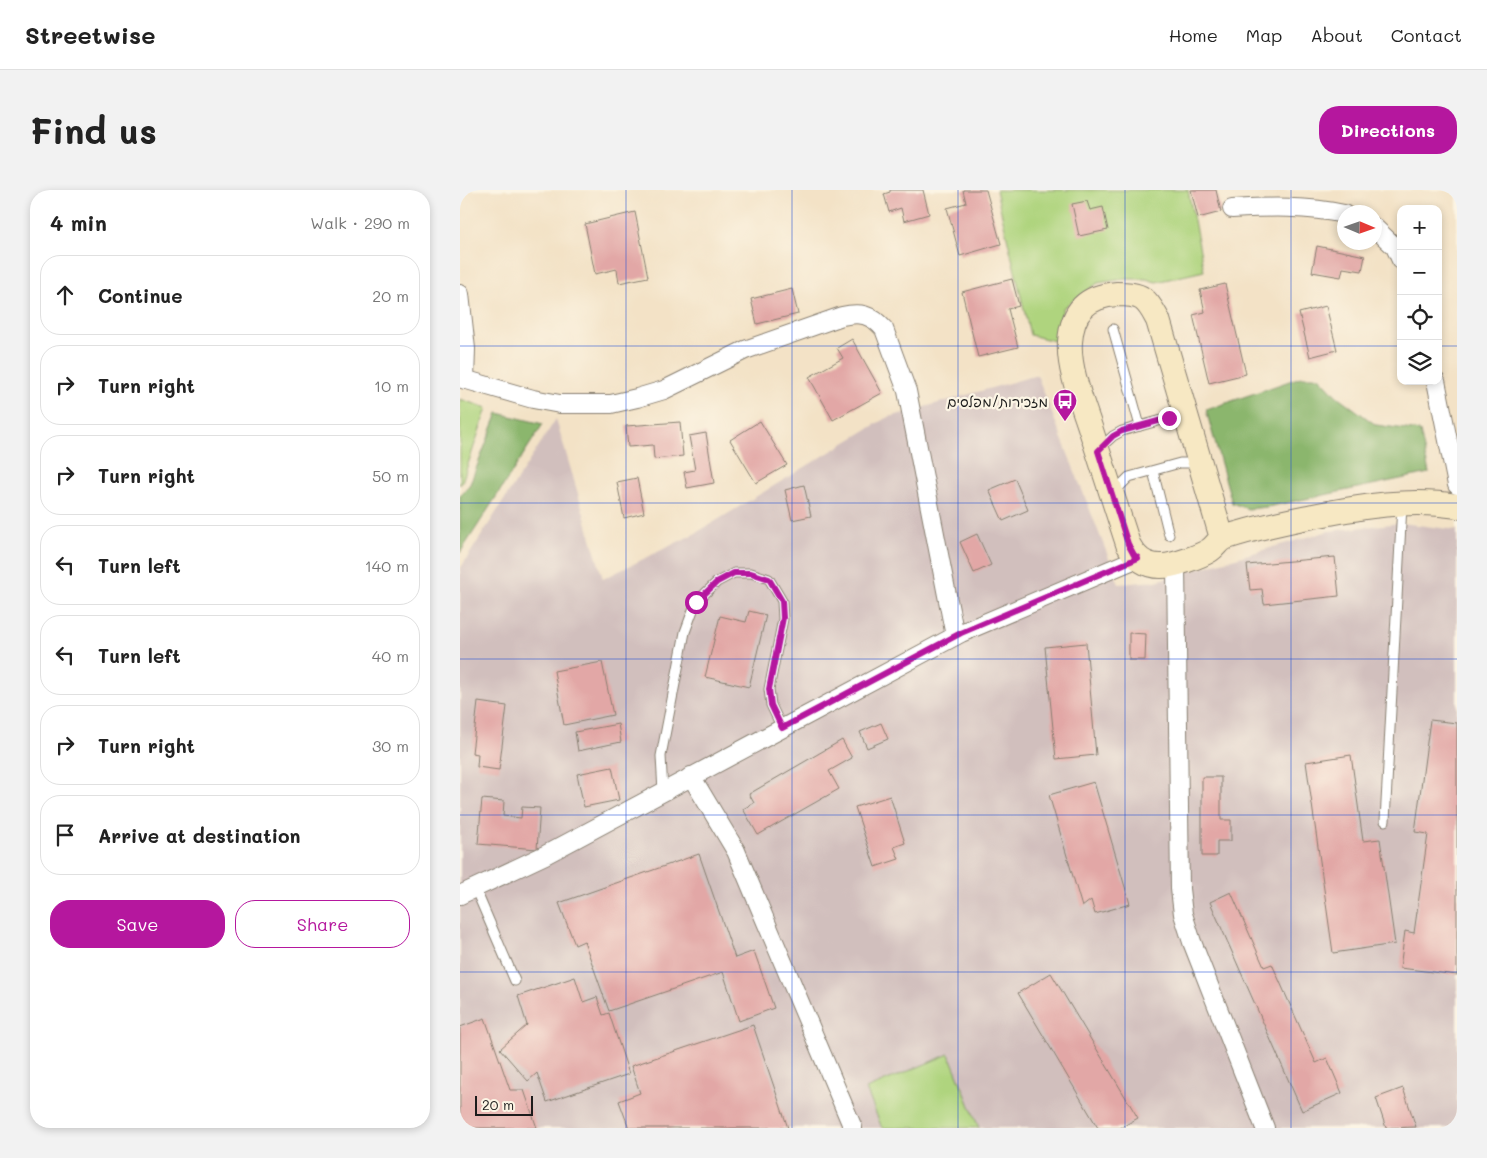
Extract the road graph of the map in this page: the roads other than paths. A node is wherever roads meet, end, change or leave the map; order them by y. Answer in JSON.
{"nodes":[{"id":1,"x":1232,"y":209,"type":"dead end"},
{"id":2,"x":1337,"y":213,"type":"edge"},
{"id":3,"x":1382,"y":235,"type":"edge"},
{"id":4,"x":1397,"y":251,"type":"edge"},
{"id":5,"x":460,"y":294,"type":"edge"},
{"id":6,"x":1113,"y":328,"type":"dead end"},
{"id":7,"x":463,"y":379,"type":"edge"},
{"id":8,"x":1437,"y":385,"type":"edge"},
{"id":9,"x":1188,"y":421,"type":"junction"},
{"id":10,"x":1140,"y":426,"type":"junction"},
{"id":11,"x":1098,"y":451,"type":"junction"},
{"id":12,"x":1455,"y":462,"type":"edge"},
{"id":13,"x":1201,"y":467,"type":"junction"},
{"id":14,"x":1152,"y":471,"type":"junction"},
{"id":15,"x":1457,"y":485,"type":"edge"},
{"id":16,"x":1113,"y":498,"type":"junction"},
{"id":17,"x":1402,"y":502,"type":"junction"},
{"id":18,"x":1457,"y":506,"type":"edge"},
{"id":19,"x":1169,"y":535,"type":"dead end"},
{"id":20,"x":1222,"y":538,"type":"junction"},
{"id":21,"x":1138,"y":558,"type":"junction"},
{"id":22,"x":1176,"y":564,"type":"junction"},
{"id":23,"x":955,"y":636,"type":"junction"},
{"id":24,"x":782,"y":728,"type":"junction"},
{"id":25,"x":691,"y":776,"type":"junction"},
{"id":26,"x":663,"y":792,"type":"junction"},
{"id":27,"x":1385,"y":821,"type":"dead end"},
{"id":28,"x":468,"y":892,"type":"edge"},
{"id":29,"x":515,"y":981,"type":"dead end"},
{"id":30,"x":853,"y":1128,"type":"edge"},
{"id":31,"x":1265,"y":1128,"type":"edge"}],
"edges":[{"from":1,"to":2,"type":"street"},
{"from":3,"to":4,"type":"street"},
{"from":5,"to":7,"type":"street"},
{"from":6,"to":10,"type":"lane"},
{"from":7,"to":23,"type":"street"},
{"from":8,"to":12,"type":"street"},
{"from":9,"to":10,"type":"lane"},
{"from":9,"to":11,"type":"street"},
{"from":9,"to":13,"type":"street"},
{"from":10,"to":11,"type":"lane"},
{"from":11,"to":16,"type":"street"},
{"from":12,"to":15,"type":"street"},
{"from":13,"to":14,"type":"lane"},
{"from":13,"to":20,"type":"street"},
{"from":14,"to":16,"type":"lane"},
{"from":14,"to":19,"type":"lane"},
{"from":16,"to":21,"type":"street"},
{"from":17,"to":18,"type":"street"},
{"from":17,"to":20,"type":"street"},
{"from":17,"to":27,"type":"lane"},
{"from":20,"to":22,"type":"street"},
{"from":21,"to":22,"type":"street"},
{"from":21,"to":23,"type":"street"},
{"from":22,"to":31,"type":"street"},
{"from":23,"to":24,"type":"street"},
{"from":24,"to":25,"type":"street"},
{"from":24,"to":26,"type":"lane"},
{"from":25,"to":26,"type":"street"},
{"from":25,"to":30,"type":"street"},
{"from":26,"to":28,"type":"street"},
{"from":28,"to":29,"type":"lane"}]}
